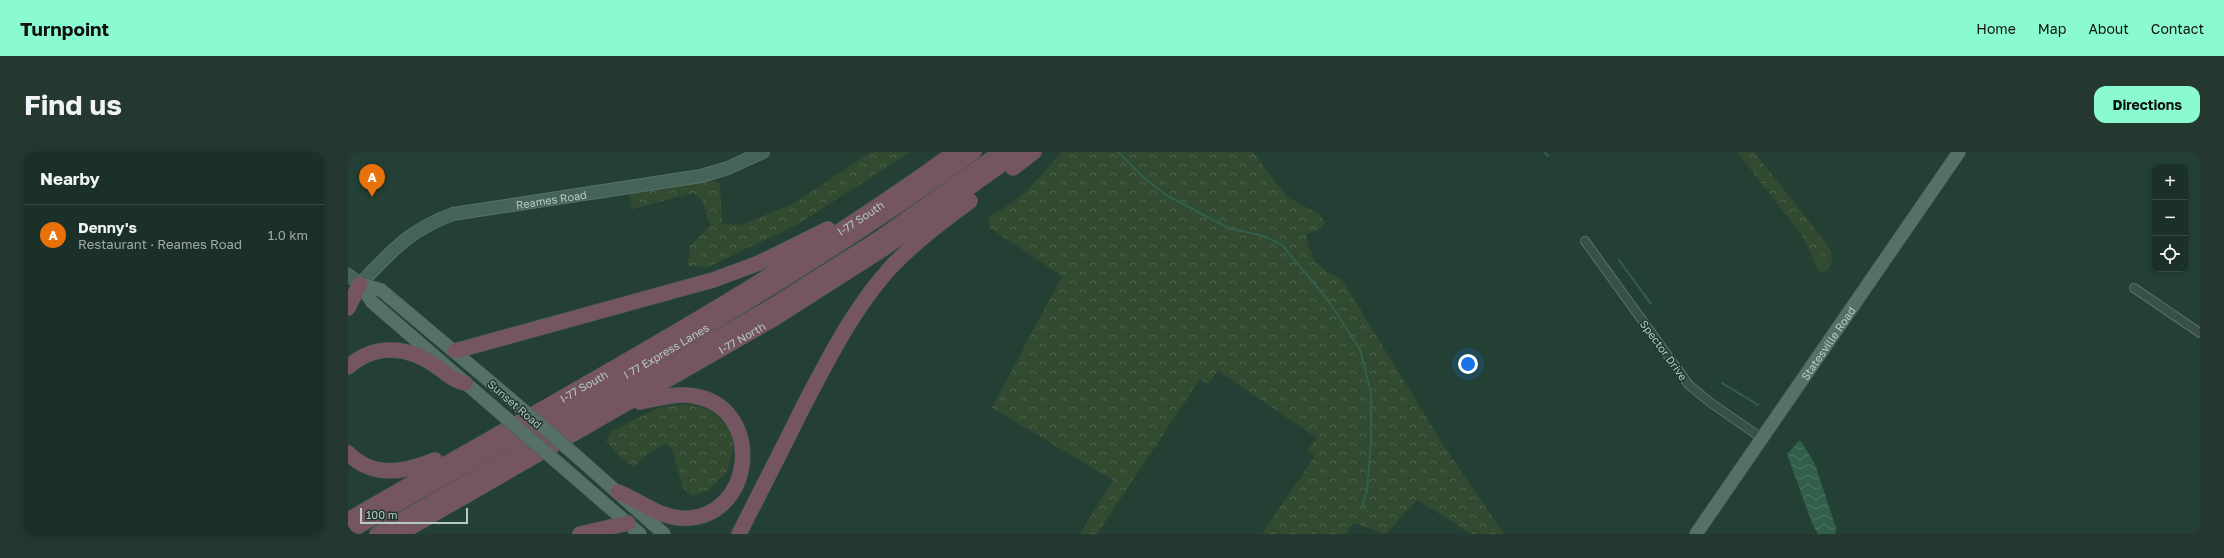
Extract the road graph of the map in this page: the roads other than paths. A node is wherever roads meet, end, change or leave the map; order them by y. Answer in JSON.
{"nodes":[{"id":1,"x":762,"y":152,"type":"edge"},
{"id":2,"x":955,"y":152,"type":"edge"},
{"id":3,"x":974,"y":152,"type":"edge"},
{"id":4,"x":1001,"y":152,"type":"edge"},
{"id":5,"x":1019,"y":152,"type":"edge"},
{"id":6,"x":1034,"y":152,"type":"edge"},
{"id":7,"x":1959,"y":152,"type":"edge"},
{"id":8,"x":896,"y":193,"type":"junction"},
{"id":9,"x":1585,"y":241,"type":"dead end"},
{"id":10,"x":348,"y":275,"type":"edge"},
{"id":11,"x":360,"y":284,"type":"junction"},
{"id":12,"x":2134,"y":288,"type":"dead end"},
{"id":13,"x":348,"y":308,"type":"edge"},
{"id":14,"x":2200,"y":333,"type":"edge"},
{"id":15,"x":455,"y":351,"type":"junction"},
{"id":16,"x":348,"y":367,"type":"edge"},
{"id":17,"x":465,"y":383,"type":"junction"},
{"id":18,"x":622,"y":407,"type":"junction"},
{"id":19,"x":1763,"y":439,"type":"junction"},
{"id":20,"x":477,"y":446,"type":"junction"},
{"id":21,"x":348,"y":453,"type":"edge"},
{"id":22,"x":618,"y":492,"type":"junction"},
{"id":23,"x":348,"y":520,"type":"edge"},
{"id":24,"x":628,"y":523,"type":"junction"},
{"id":25,"x":348,"y":532,"type":"edge"},
{"id":26,"x":378,"y":534,"type":"edge"},
{"id":27,"x":399,"y":534,"type":"edge"},
{"id":28,"x":580,"y":534,"type":"edge"},
{"id":29,"x":640,"y":534,"type":"edge"},
{"id":30,"x":664,"y":534,"type":"edge"},
{"id":31,"x":739,"y":534,"type":"edge"},
{"id":32,"x":1696,"y":534,"type":"edge"}],
"edges":[{"from":1,"to":11,"type":"main road","name":"Reames Road"},
{"from":2,"to":8,"type":"highway","name":"I-77 South"},
{"from":3,"to":25,"type":"highway","name":"I 77 Express Lanes"},
{"from":4,"to":26,"type":"highway","name":"I 77 Express Lanes"},
{"from":5,"to":18,"type":"highway","name":"I-77 North"},
{"from":6,"to":31,"type":"highway"},
{"from":7,"to":19,"type":"main road","name":"Statesville Road"},
{"from":8,"to":15,"type":"highway"},
{"from":8,"to":20,"type":"highway","name":"I-77 South"},
{"from":9,"to":19,"type":"street","name":"Spector Drive"},
{"from":10,"to":11,"type":"main road","name":"Sunset Road"},
{"from":11,"to":13,"type":"highway"},
{"from":11,"to":15,"type":"main road","name":"Sunset Road"},
{"from":11,"to":17,"type":"main road","name":"Sunset Road"},
{"from":12,"to":14,"type":"street"},
{"from":15,"to":22,"type":"main road","name":"Sunset Road","bridge":true},
{"from":16,"to":17,"type":"highway"},
{"from":17,"to":24,"type":"main road","name":"Sunset Road","bridge":true},
{"from":18,"to":22,"type":"highway"},
{"from":18,"to":27,"type":"highway","name":"I-77 North"},
{"from":19,"to":32,"type":"main road","name":"Statesville Road"},
{"from":20,"to":21,"type":"highway"},
{"from":20,"to":23,"type":"highway","name":"I-77 South"},
{"from":22,"to":30,"type":"main road","name":"Sunset Road"},
{"from":24,"to":28,"type":"highway"},
{"from":24,"to":29,"type":"main road","name":"Sunset Road"}]}
